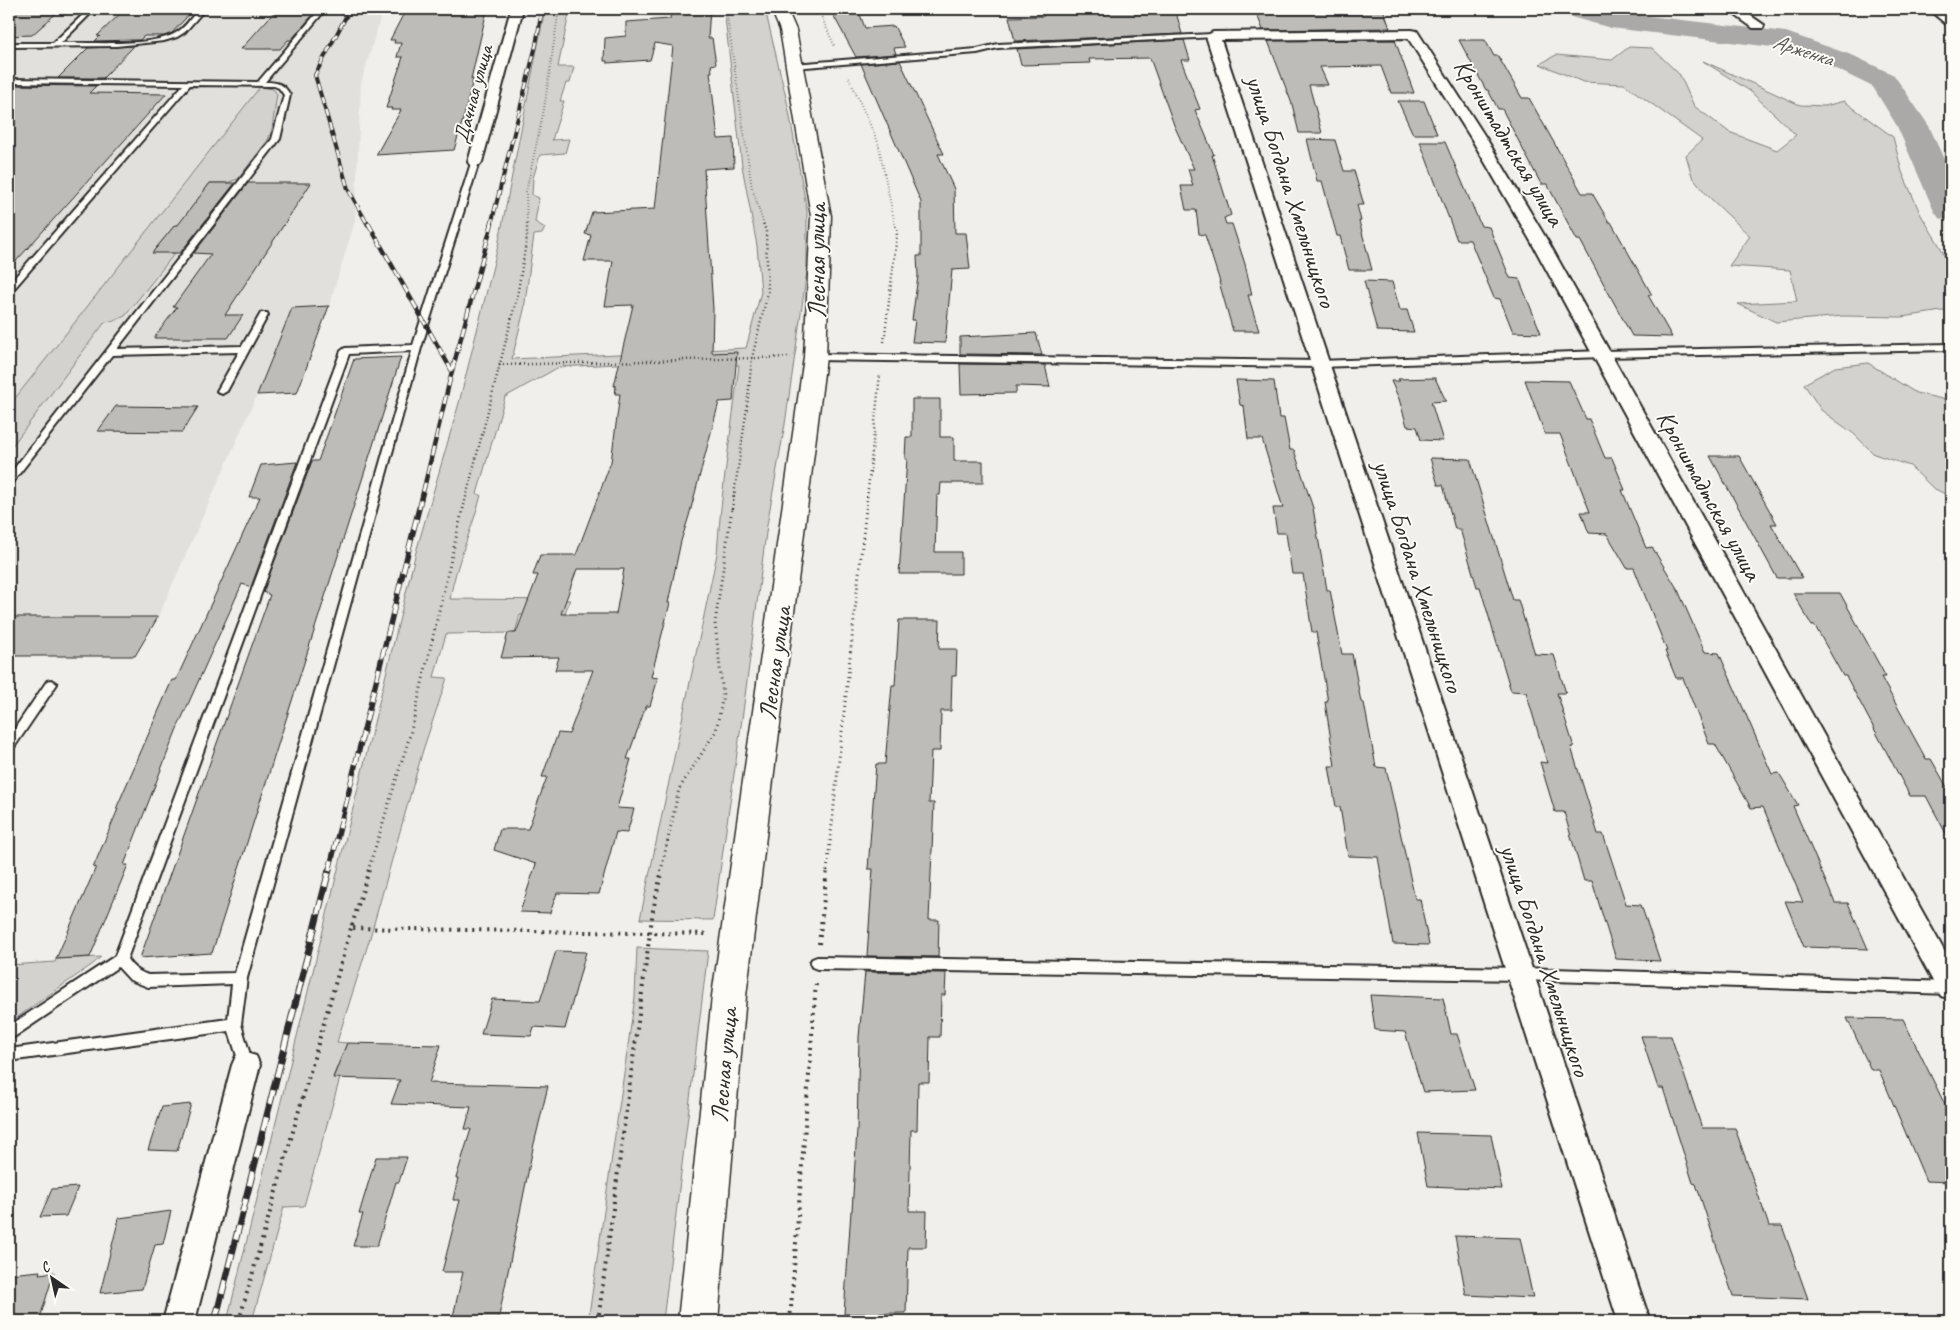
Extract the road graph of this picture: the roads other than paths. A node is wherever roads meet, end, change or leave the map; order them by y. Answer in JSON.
{"nodes":[{"id":1,"x":92,"y":9,"type":"edge"},
{"id":2,"x":202,"y":9,"type":"edge"},
{"id":3,"x":323,"y":9,"type":"edge"},
{"id":4,"x":517,"y":9,"type":"edge"},
{"id":5,"x":779,"y":9,"type":"edge"},
{"id":6,"x":1733,"y":9,"type":"edge"},
{"id":7,"x":1934,"y":9,"type":"edge"},
{"id":8,"x":1951,"y":21,"type":"edge"},
{"id":9,"x":1758,"y":25,"type":"dead end"},
{"id":10,"x":1412,"y":34,"type":"joint"},
{"id":11,"x":1213,"y":36,"type":"junction"},
{"id":12,"x":55,"y":45,"type":"junction"},
{"id":13,"x":9,"y":46,"type":"edge"},
{"id":14,"x":794,"y":66,"type":"junction"},
{"id":15,"x":9,"y":81,"type":"edge"},
{"id":16,"x":189,"y":82,"type":"junction"},
{"id":17,"x":260,"y":84,"type":"junction"},
{"id":18,"x":476,"y":162,"type":"joint"},
{"id":19,"x":9,"y":289,"type":"edge"},
{"id":20,"x":264,"y":315,"type":"dead end"},
{"id":21,"x":1948,"y":347,"type":"edge"},
{"id":22,"x":418,"y":348,"type":"junction"},
{"id":23,"x":244,"y":349,"type":"junction"},
{"id":24,"x":110,"y":352,"type":"junction"},
{"id":25,"x":1603,"y":354,"type":"junction"},
{"id":26,"x":815,"y":357,"type":"junction"},
{"id":27,"x":1319,"y":364,"type":"junction"},
{"id":28,"x":222,"y":391,"type":"dead end"},
{"id":29,"x":9,"y":481,"type":"edge"},
{"id":30,"x":51,"y":684,"type":"dead end"},
{"id":31,"x":9,"y":746,"type":"edge"},
{"id":32,"x":120,"y":960,"type":"junction"},
{"id":33,"x":817,"y":963,"type":"road end"},
{"id":34,"x":1522,"y":974,"type":"junction"},
{"id":35,"x":240,"y":978,"type":"junction"},
{"id":36,"x":1951,"y":988,"type":"edge"},
{"id":37,"x":234,"y":1024,"type":"junction"},
{"id":38,"x":9,"y":1032,"type":"edge"},
{"id":39,"x":9,"y":1055,"type":"edge"},
{"id":40,"x":246,"y":1065,"type":"joint"},
{"id":41,"x":179,"y":1321,"type":"edge"},
{"id":42,"x":698,"y":1321,"type":"edge"},
{"id":43,"x":1634,"y":1321,"type":"edge"}],
"edges":[{"from":1,"to":12,"type":"lane"},
{"from":2,"to":12,"type":"lane"},
{"from":3,"to":17,"type":"lane"},
{"from":4,"to":18,"type":"street","name":"Дачная улица"},
{"from":5,"to":14,"type":"street","name":"Лесная улица"},
{"from":6,"to":9,"type":"street"},
{"from":7,"to":8,"type":"street"},
{"from":10,"to":11,"type":"street","name":"улица Богдана Хмельницкого"},
{"from":10,"to":25,"type":"street","name":"Кронштадтская улица"},
{"from":11,"to":14,"type":"lane"},
{"from":11,"to":27,"type":"street","name":"улица Богдана Хмельницкого"},
{"from":12,"to":13,"type":"lane"},
{"from":14,"to":26,"type":"street","name":"Лесная улица"},
{"from":15,"to":16,"type":"lane"},
{"from":16,"to":17,"type":"lane"},
{"from":16,"to":19,"type":"lane"},
{"from":17,"to":24,"type":"lane"},
{"from":18,"to":22,"type":"lane"},
{"from":20,"to":23,"type":"lane"},
{"from":21,"to":25,"type":"lane"},
{"from":22,"to":32,"type":"lane"},
{"from":22,"to":35,"type":"lane"},
{"from":23,"to":24,"type":"lane"},
{"from":23,"to":28,"type":"lane"},
{"from":24,"to":29,"type":"lane"},
{"from":25,"to":27,"type":"lane"},
{"from":25,"to":36,"type":"street","name":"Кронштадтская улица"},
{"from":26,"to":27,"type":"lane"},
{"from":26,"to":42,"type":"street","name":"Лесная улица"},
{"from":27,"to":34,"type":"street","name":"улица Богдана Хмельницкого"},
{"from":30,"to":31,"type":"lane"},
{"from":32,"to":35,"type":"lane"},
{"from":32,"to":38,"type":"lane"},
{"from":33,"to":34,"type":"lane"},
{"from":34,"to":36,"type":"lane"},
{"from":34,"to":43,"type":"street","name":"улица Богдана Хмельницкого"},
{"from":35,"to":37,"type":"lane"},
{"from":37,"to":39,"type":"lane"},
{"from":37,"to":40,"type":"lane"},
{"from":40,"to":41,"type":"street"}]}
